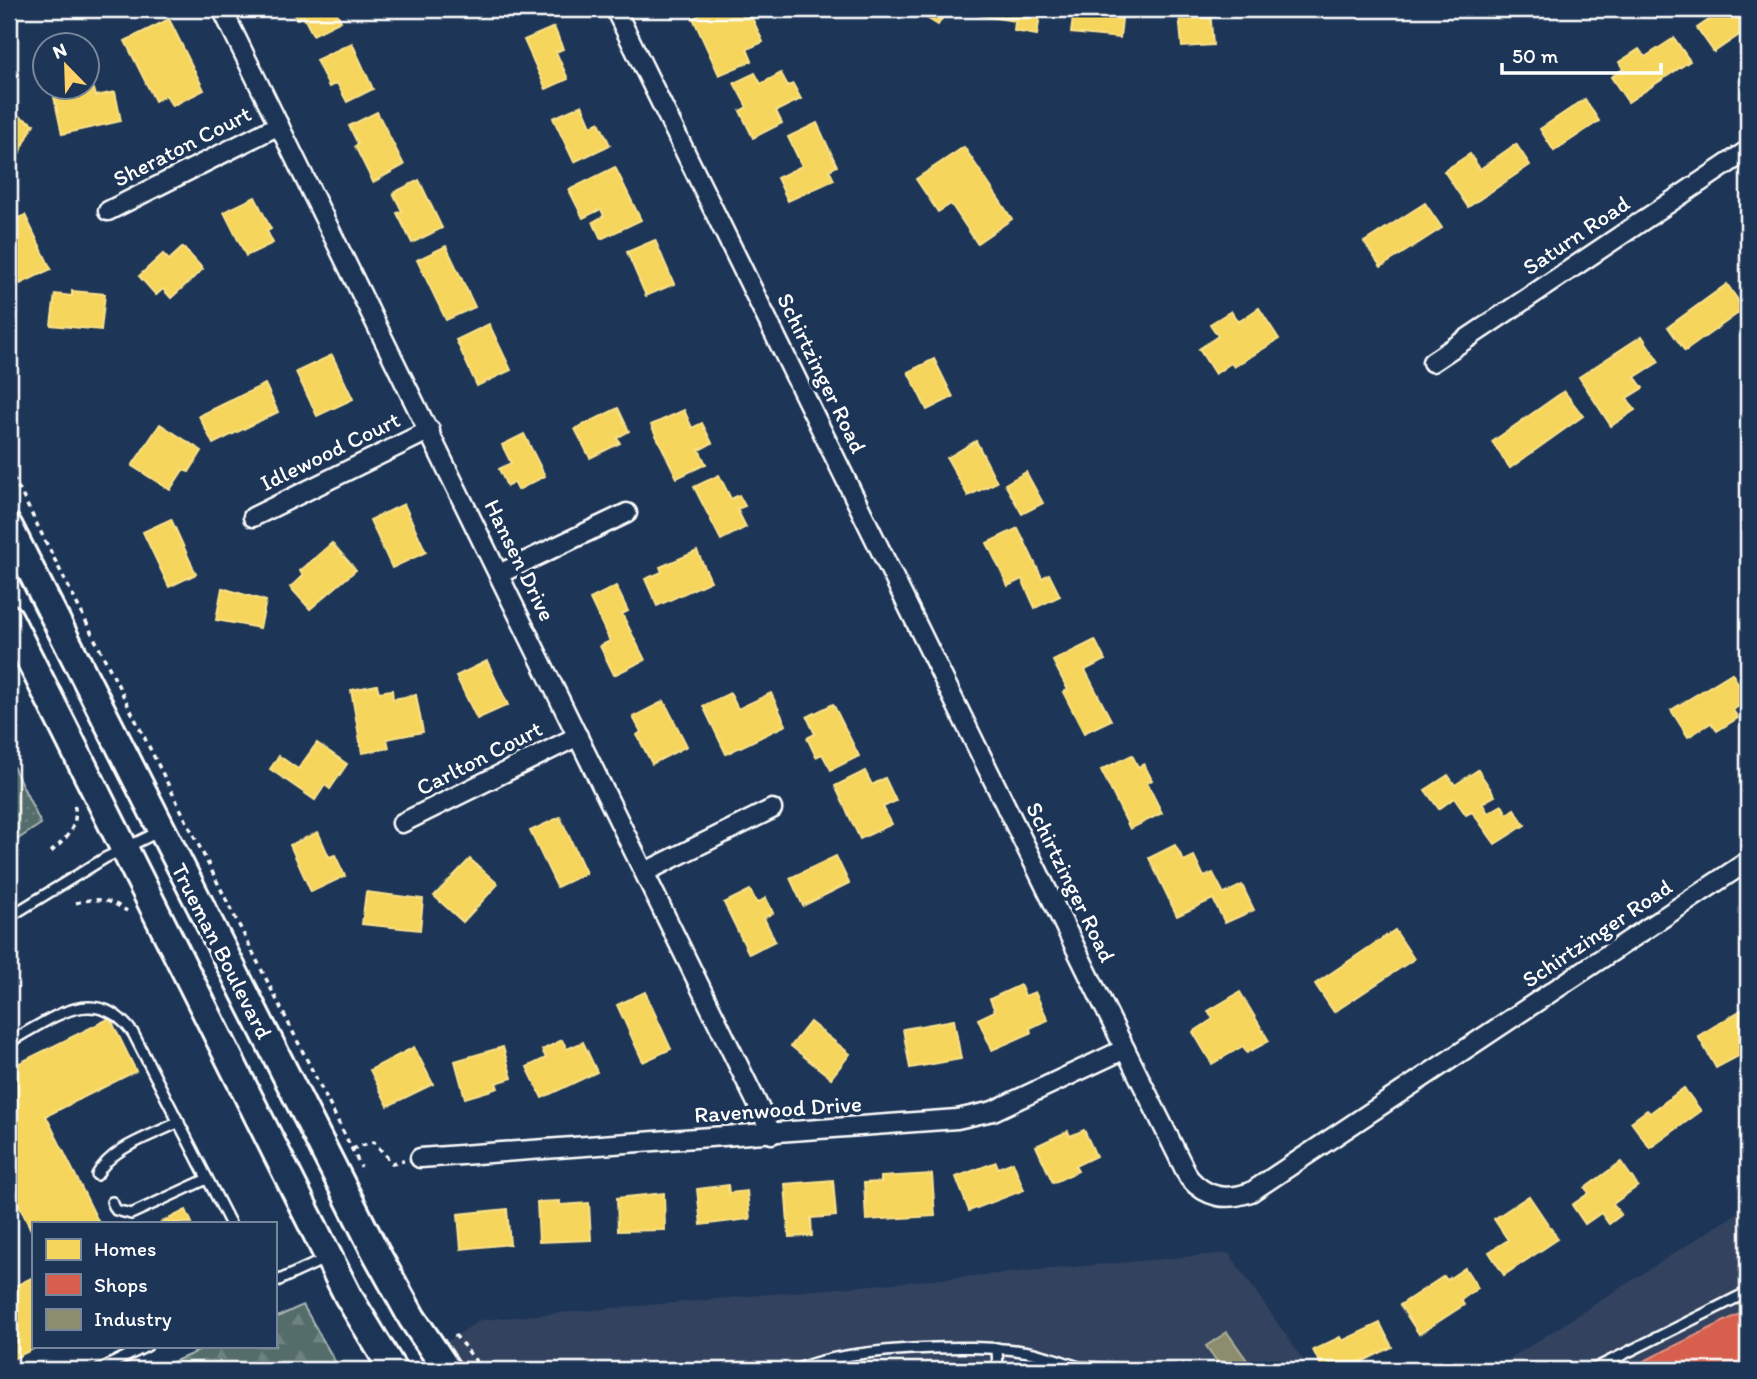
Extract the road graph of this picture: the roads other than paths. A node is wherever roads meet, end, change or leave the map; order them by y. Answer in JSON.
{"nodes":[{"id":1,"x":222,"y":9,"type":"edge"},
{"id":2,"x":615,"y":9,"type":"edge"},
{"id":3,"x":279,"y":125,"type":"junction"},
{"id":4,"x":1748,"y":150,"type":"edge"},
{"id":5,"x":108,"y":211,"type":"dead end"},
{"id":6,"x":1432,"y":362,"type":"dead end"},
{"id":7,"x":430,"y":430,"type":"junction"},
{"id":8,"x":627,"y":513,"type":"dead end"},
{"id":9,"x":253,"y":517,"type":"dead end"},
{"id":10,"x":9,"y":527,"type":"edge"},
{"id":11,"x":499,"y":574,"type":"junction"},
{"id":12,"x":9,"y":618,"type":"edge"},
{"id":13,"x":578,"y":736,"type":"junction"},
{"id":14,"x":772,"y":809,"type":"dead end"},
{"id":15,"x":402,"y":823,"type":"dead end"},
{"id":16,"x":161,"y":830,"type":"junction"},
{"id":17,"x":125,"y":848,"type":"junction"},
{"id":18,"x":1748,"y":861,"type":"edge"},
{"id":19,"x":645,"y":872,"type":"junction"},
{"id":20,"x":9,"y":917,"type":"edge"},
{"id":21,"x":9,"y":1042,"type":"edge"},
{"id":22,"x":1125,"y":1049,"type":"junction"},
{"id":23,"x":178,"y":1122,"type":"junction"},
{"id":24,"x":772,"y":1134,"type":"junction"},
{"id":25,"x":420,"y":1158,"type":"road end"},
{"id":26,"x":97,"y":1175,"type":"dead end"},
{"id":27,"x":207,"y":1179,"type":"junction"},
{"id":28,"x":112,"y":1202,"type":"dead end"},
{"id":29,"x":229,"y":1222,"type":"edge"},
{"id":30,"x":329,"y":1257,"type":"junction"},
{"id":31,"x":276,"y":1282,"type":"edge"},
{"id":32,"x":1748,"y":1292,"type":"edge"},
{"id":33,"x":143,"y":1348,"type":"edge"},
{"id":34,"x":997,"y":1348,"type":"junction"},
{"id":35,"x":1079,"y":1369,"type":"edge"},
{"id":36,"x":99,"y":1370,"type":"edge"},
{"id":37,"x":393,"y":1370,"type":"edge"},
{"id":38,"x":447,"y":1370,"type":"edge"},
{"id":39,"x":796,"y":1370,"type":"edge"},
{"id":40,"x":998,"y":1370,"type":"edge"},
{"id":41,"x":1144,"y":1370,"type":"edge"},
{"id":42,"x":1592,"y":1370,"type":"edge"}],
"edges":[{"from":1,"to":3,"type":"street","name":"Hansen Drive"},
{"from":2,"to":22,"type":"street","name":"Schirtzinger Road"},
{"from":3,"to":5,"type":"street","name":"Sheraton Court"},
{"from":3,"to":7,"type":"street","name":"Hansen Drive"},
{"from":4,"to":6,"type":"street","name":"Saturn Road"},
{"from":7,"to":9,"type":"street","name":"Idlewood Court"},
{"from":7,"to":11,"type":"street","name":"Hansen Drive"},
{"from":8,"to":11,"type":"street"},
{"from":10,"to":16,"type":"main road","name":"Trueman Boulevard"},
{"from":11,"to":13,"type":"street","name":"Hansen Drive"},
{"from":12,"to":17,"type":"main road","name":"Trueman Boulevard"},
{"from":13,"to":15,"type":"street","name":"Carlton Court"},
{"from":13,"to":19,"type":"street","name":"Hansen Drive"},
{"from":14,"to":19,"type":"street"},
{"from":16,"to":17,"type":"lane"},
{"from":16,"to":38,"type":"main road","name":"Trueman Boulevard"},
{"from":17,"to":20,"type":"lane"},
{"from":17,"to":30,"type":"main road","name":"Trueman Boulevard"},
{"from":18,"to":22,"type":"street","name":"Schirtzinger Road"},
{"from":19,"to":24,"type":"street","name":"Hansen Drive"},
{"from":21,"to":23,"type":"lane"},
{"from":22,"to":24,"type":"street","name":"Ravenwood Drive"},
{"from":23,"to":26,"type":"lane"},
{"from":23,"to":27,"type":"lane"},
{"from":24,"to":25,"type":"street","name":"Ravenwood Drive"},
{"from":27,"to":28,"type":"lane"},
{"from":27,"to":29,"type":"lane"},
{"from":30,"to":31,"type":"lane"},
{"from":30,"to":37,"type":"main road","name":"Trueman Boulevard"},
{"from":32,"to":42,"type":"lane"},
{"from":33,"to":36,"type":"lane"},
{"from":34,"to":35,"type":"lane"},
{"from":34,"to":39,"type":"lane"},
{"from":34,"to":40,"type":"lane"},
{"from":35,"to":41,"type":"lane"}]}
